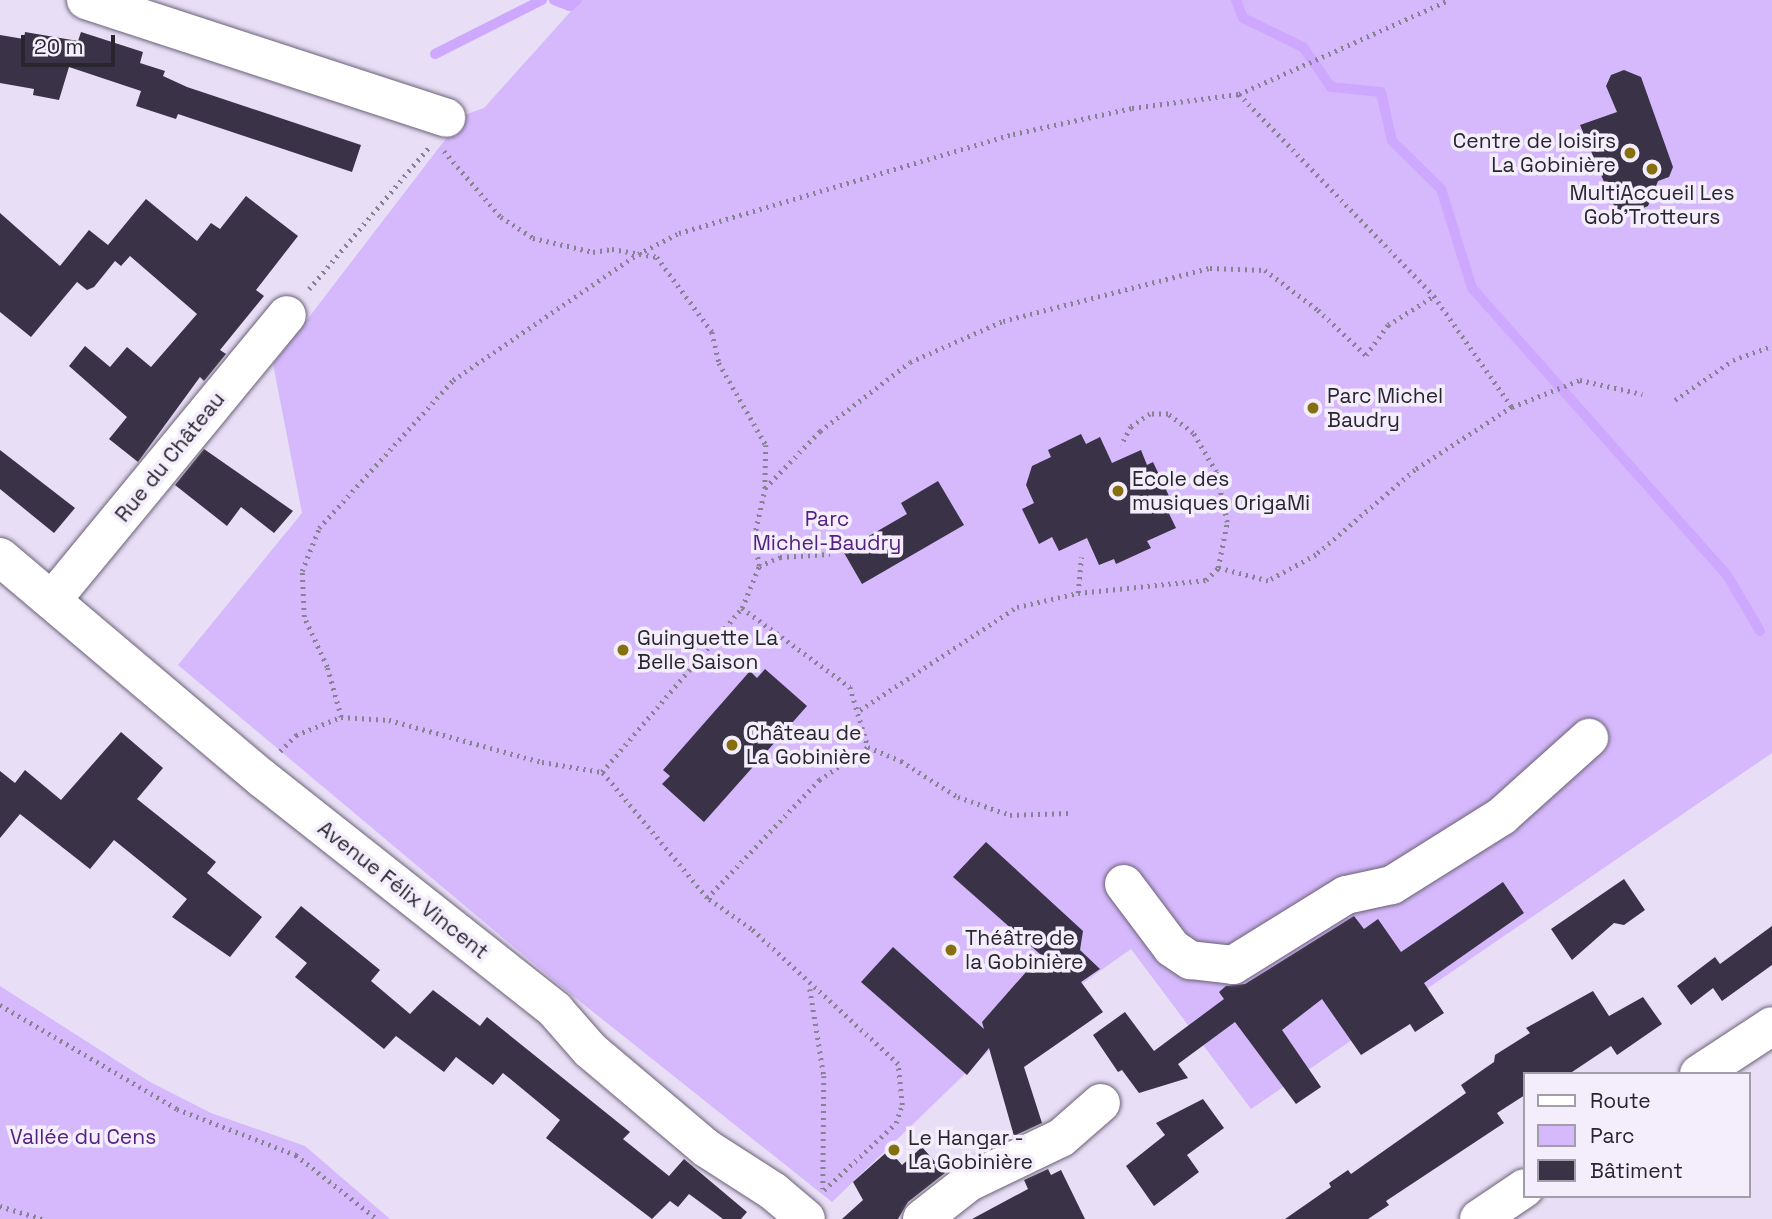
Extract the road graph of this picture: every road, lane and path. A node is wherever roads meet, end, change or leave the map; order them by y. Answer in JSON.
{"nodes":[{"id":1,"x":86,"y":0,"type":"edge"},
{"id":2,"x":1449,"y":0,"type":"edge"},
{"id":3,"x":1239,"y":94,"type":"junction"},
{"id":4,"x":441,"y":134,"type":"junction"},
{"id":5,"x":638,"y":254,"type":"junction"},
{"id":6,"x":1433,"y":296,"type":"junction"},
{"id":7,"x":287,"y":315,"type":"joint"},
{"id":8,"x":1772,"y":346,"type":"edge"},
{"id":9,"x":1642,"y":394,"type":"dead end"},
{"id":10,"x":1675,"y":400,"type":"dead end"},
{"id":11,"x":1512,"y":407,"type":"junction"},
{"id":12,"x":1121,"y":446,"type":"dead end"},
{"id":13,"x":765,"y":488,"type":"junction"},
{"id":14,"x":830,"y":554,"type":"dead end"},
{"id":15,"x":0,"y":557,"type":"edge"},
{"id":16,"x":1081,"y":557,"type":"dead end"},
{"id":17,"x":759,"y":566,"type":"junction"},
{"id":18,"x":1218,"y":568,"type":"junction"},
{"id":19,"x":1078,"y":593,"type":"junction"},
{"id":20,"x":52,"y":600,"type":"junction"},
{"id":21,"x":743,"y":608,"type":"junction"},
{"id":22,"x":860,"y":710,"type":"junction"},
{"id":23,"x":341,"y":717,"type":"junction"},
{"id":24,"x":1589,"y":738,"type":"dead end"},
{"id":25,"x":868,"y":747,"type":"junction"},
{"id":26,"x":275,"y":759,"type":"dead end"},
{"id":27,"x":602,"y":772,"type":"junction"},
{"id":28,"x":1069,"y":813,"type":"dead end"},
{"id":29,"x":1124,"y":884,"type":"dead end"},
{"id":30,"x":707,"y":898,"type":"junction"},
{"id":31,"x":810,"y":988,"type":"junction"},
{"id":32,"x":0,"y":1005,"type":"edge"},
{"id":33,"x":1772,"y":1026,"type":"edge"},
{"id":34,"x":1702,"y":1072,"type":"edge"},
{"id":35,"x":1101,"y":1103,"type":"dead end"},
{"id":36,"x":1524,"y":1189,"type":"edge"},
{"id":37,"x":815,"y":1203,"type":"edge"},
{"id":38,"x":0,"y":1206,"type":"edge"},
{"id":39,"x":42,"y":1219,"type":"edge"},
{"id":40,"x":377,"y":1219,"type":"edge"},
{"id":41,"x":922,"y":1219,"type":"edge"},
{"id":42,"x":1479,"y":1219,"type":"edge"}],
"edges":[{"from":1,"to":4,"type":"street"},
{"from":2,"to":3,"type":"path"},
{"from":3,"to":5,"type":"path"},
{"from":3,"to":6,"type":"path"},
{"from":4,"to":5,"type":"path"},
{"from":4,"to":7,"type":"path"},
{"from":5,"to":13,"type":"path"},
{"from":5,"to":23,"type":"path"},
{"from":6,"to":11,"type":"path"},
{"from":6,"to":13,"type":"path"},
{"from":7,"to":20,"type":"street","name":"Rue du Château"},
{"from":8,"to":10,"type":"path"},
{"from":9,"to":11,"type":"path"},
{"from":11,"to":18,"type":"path"},
{"from":12,"to":18,"type":"path"},
{"from":13,"to":17,"type":"path"},
{"from":14,"to":17,"type":"path"},
{"from":15,"to":20,"type":"street","name":"Avenue Félix Vincent"},
{"from":16,"to":19,"type":"path"},
{"from":17,"to":21,"type":"path"},
{"from":18,"to":19,"type":"path"},
{"from":19,"to":22,"type":"path"},
{"from":20,"to":37,"type":"street","name":"Avenue Félix Vincent"},
{"from":21,"to":22,"type":"path"},
{"from":21,"to":27,"type":"path"},
{"from":22,"to":25,"type":"path"},
{"from":23,"to":26,"type":"path"},
{"from":23,"to":27,"type":"path"},
{"from":24,"to":29,"type":"street"},
{"from":25,"to":28,"type":"path"},
{"from":25,"to":30,"type":"path"},
{"from":27,"to":30,"type":"path"},
{"from":30,"to":31,"type":"path"},
{"from":31,"to":37,"type":"path"},
{"from":31,"to":37,"type":"path"},
{"from":32,"to":40,"type":"path"},
{"from":33,"to":34,"type":"street"},
{"from":35,"to":41,"type":"street"},
{"from":36,"to":42,"type":"street"},
{"from":38,"to":39,"type":"path"}]}
